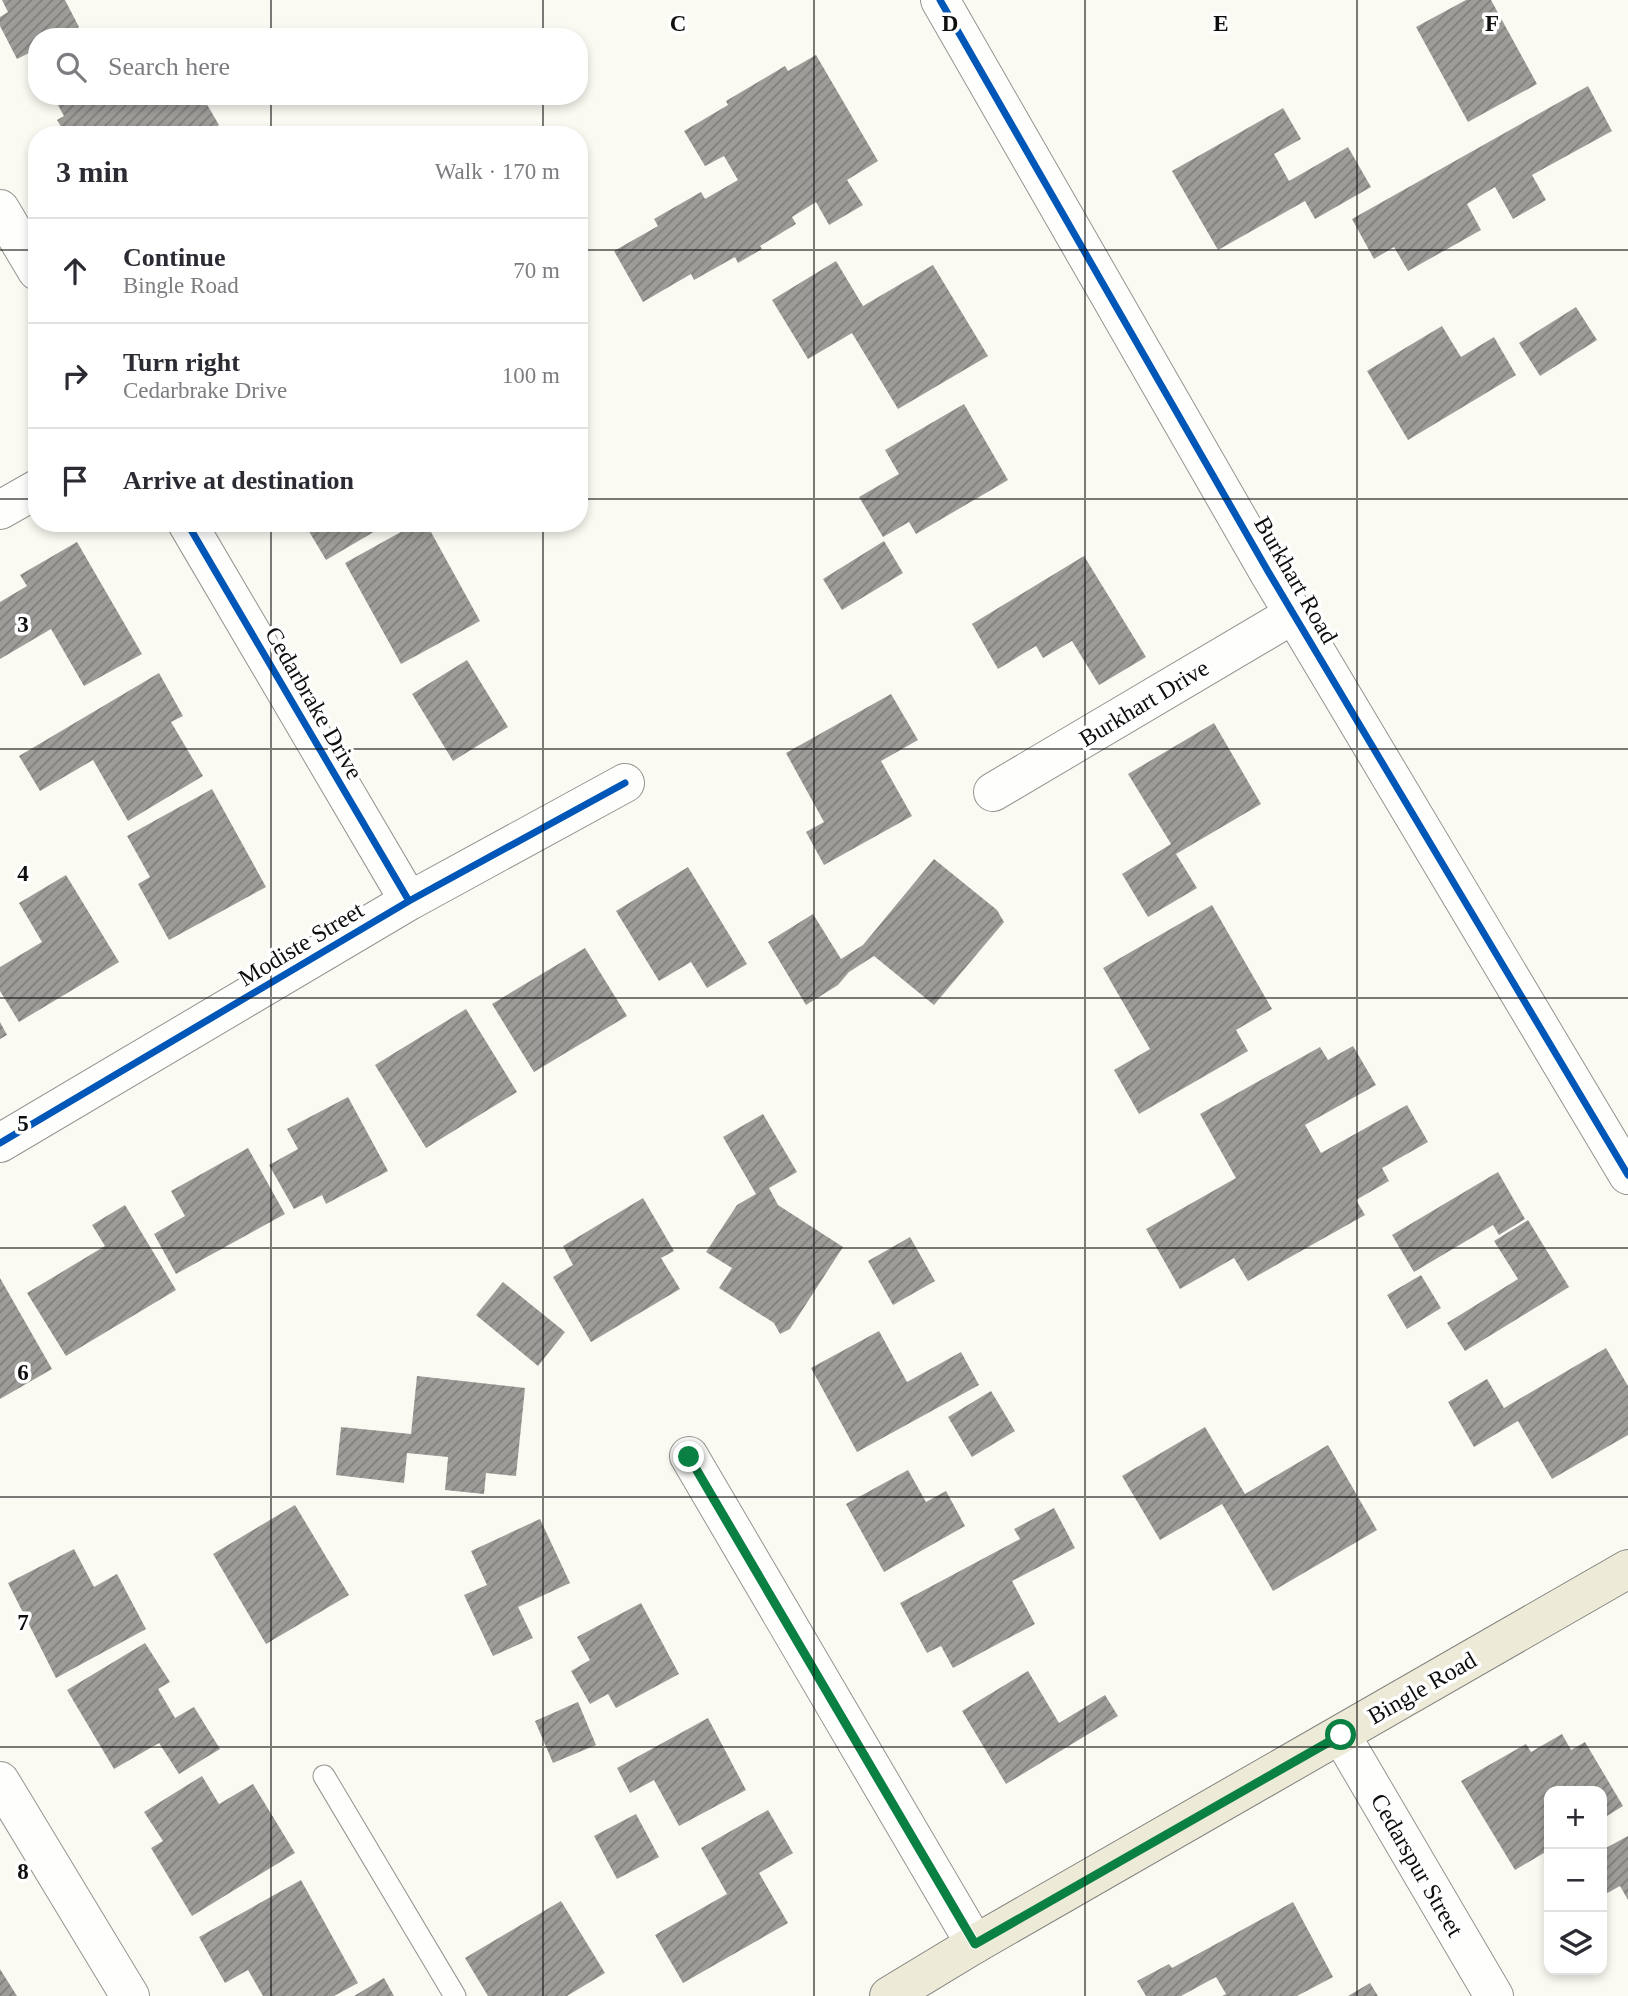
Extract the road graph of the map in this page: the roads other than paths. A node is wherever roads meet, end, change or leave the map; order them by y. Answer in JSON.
{"nodes":[{"id":1,"x":940,"y":0,"type":"edge"},
{"id":2,"x":0,"y":209,"type":"edge"},
{"id":3,"x":28,"y":256,"type":"edge"},
{"id":4,"x":28,"y":494,"type":"edge"},
{"id":5,"x":0,"y":510,"type":"edge"},
{"id":6,"x":192,"y":532,"type":"edge"},
{"id":7,"x":1294,"y":614,"type":"junction"},
{"id":8,"x":625,"y":783,"type":"dead end"},
{"id":9,"x":993,"y":792,"type":"dead end"},
{"id":10,"x":409,"y":901,"type":"junction"},
{"id":11,"x":0,"y":1143,"type":"edge"},
{"id":12,"x":1628,"y":1175,"type":"edge"},
{"id":13,"x":689,"y":1457,"type":"dead end"},
{"id":14,"x":1628,"y":1569,"type":"edge"},
{"id":15,"x":1341,"y":1735,"type":"junction"},
{"id":16,"x":324,"y":1776,"type":"dead end"},
{"id":17,"x":5,"y":1802,"type":"edge"},
{"id":18,"x":975,"y":1944,"type":"junction"},
{"id":19,"x":130,"y":1996,"type":"edge"},
{"id":20,"x":455,"y":1996,"type":"edge"},
{"id":21,"x":889,"y":1996,"type":"edge"},
{"id":22,"x":1494,"y":1996,"type":"edge"}],
"edges":[{"from":1,"to":7,"type":"street","name":"Burkhart Road"},
{"from":2,"to":3,"type":"street"},
{"from":4,"to":5,"type":"street"},
{"from":6,"to":10,"type":"street","name":"Cedarbrake Drive"},
{"from":7,"to":9,"type":"street","name":"Burkhart Drive"},
{"from":7,"to":12,"type":"street","name":"Burkhart Road"},
{"from":8,"to":10,"type":"street","name":"Modiste Street"},
{"from":10,"to":11,"type":"street","name":"Modiste Street"},
{"from":13,"to":18,"type":"street"},
{"from":14,"to":15,"type":"main road","name":"Bingle Road"},
{"from":15,"to":18,"type":"main road","name":"Bingle Road"},
{"from":15,"to":22,"type":"street","name":"Cedarspur Street"},
{"from":16,"to":20,"type":"lane"},
{"from":17,"to":19,"type":"street"},
{"from":18,"to":21,"type":"main road","name":"Bingle Road"}]}
